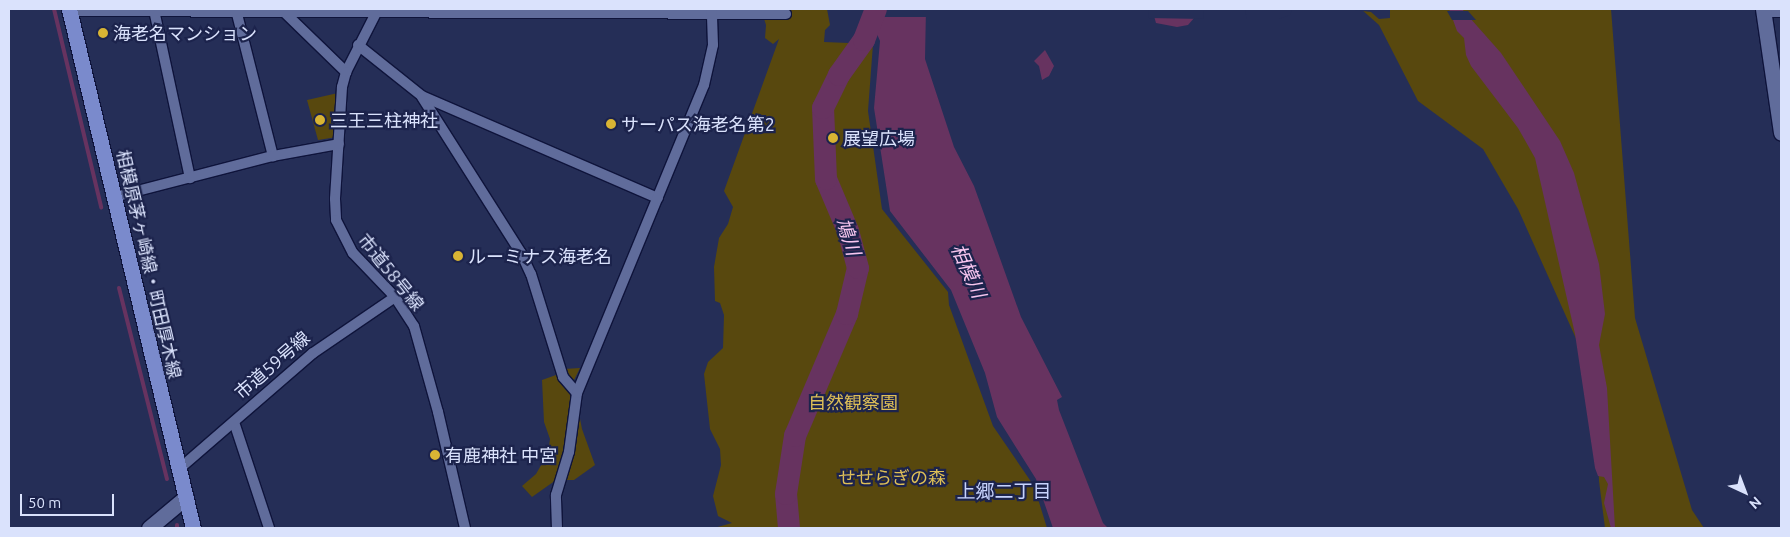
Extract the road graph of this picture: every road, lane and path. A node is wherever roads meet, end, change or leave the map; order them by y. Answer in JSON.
{"nodes":[{"id":1,"x":378,"y":9,"type":"edge"},
{"id":2,"x":69,"y":10,"type":"edge"},
{"id":3,"x":154,"y":10,"type":"junction"},
{"id":4,"x":236,"y":10,"type":"edge"},
{"id":5,"x":282,"y":10,"type":"edge"},
{"id":6,"x":712,"y":10,"type":"edge"},
{"id":7,"x":1763,"y":10,"type":"edge"},
{"id":8,"x":1781,"y":12,"type":"edge"},
{"id":9,"x":786,"y":14,"type":"dead end"},
{"id":10,"x":358,"y":45,"type":"junction"},
{"id":11,"x":346,"y":72,"type":"junction"},
{"id":12,"x":422,"y":96,"type":"junction"},
{"id":13,"x":1781,"y":133,"type":"edge"},
{"id":14,"x":339,"y":144,"type":"junction"},
{"id":15,"x":274,"y":156,"type":"junction"},
{"id":16,"x":190,"y":178,"type":"junction"},
{"id":17,"x":114,"y":196,"type":"junction"},
{"id":18,"x":658,"y":198,"type":"junction"},
{"id":19,"x":395,"y":297,"type":"junction"},
{"id":20,"x":577,"y":393,"type":"junction"},
{"id":21,"x":234,"y":422,"type":"junction"},
{"id":22,"x":179,"y":469,"type":"junction"},
{"id":23,"x":186,"y":497,"type":"junction"},
{"id":24,"x":149,"y":528,"type":"edge"},
{"id":25,"x":193,"y":528,"type":"edge"},
{"id":26,"x":269,"y":528,"type":"edge"},
{"id":27,"x":465,"y":528,"type":"edge"},
{"id":28,"x":557,"y":528,"type":"edge"}],
"edges":[{"from":1,"to":5,"type":"street"},
{"from":1,"to":6,"type":"street"},
{"from":1,"to":10,"type":"street","name":"市道58号線"},
{"from":2,"to":3,"type":"street"},
{"from":2,"to":17,"type":"main road","name":"相模原茅ヶ崎線・町田厚木線"},
{"from":3,"to":4,"type":"street"},
{"from":3,"to":16,"type":"street"},
{"from":4,"to":5,"type":"street"},
{"from":4,"to":15,"type":"street"},
{"from":5,"to":11,"type":"street"},
{"from":6,"to":9,"type":"street"},
{"from":6,"to":18,"type":"street"},
{"from":7,"to":8,"type":"street"},
{"from":7,"to":13,"type":"street"},
{"from":10,"to":11,"type":"street","name":"市道58号線"},
{"from":10,"to":12,"type":"street"},
{"from":11,"to":14,"type":"street","name":"市道58号線"},
{"from":12,"to":18,"type":"street"},
{"from":12,"to":20,"type":"street"},
{"from":14,"to":15,"type":"street"},
{"from":14,"to":19,"type":"street","name":"市道58号線"},
{"from":15,"to":16,"type":"street"},
{"from":16,"to":17,"type":"street"},
{"from":17,"to":22,"type":"main road","name":"相模原茅ヶ崎線・町田厚木線"},
{"from":18,"to":20,"type":"street"},
{"from":19,"to":21,"type":"street","name":"市道59号線"},
{"from":19,"to":27,"type":"street","name":"市道58号線"},
{"from":20,"to":28,"type":"street"},
{"from":21,"to":22,"type":"street","name":"市道59号線"},
{"from":21,"to":26,"type":"street"},
{"from":22,"to":23,"type":"main road","name":"相模原茅ヶ崎線・町田厚木線"},
{"from":23,"to":24,"type":"street"},
{"from":23,"to":25,"type":"main road","name":"相模原茅ヶ崎線・町田厚木線"}]}
